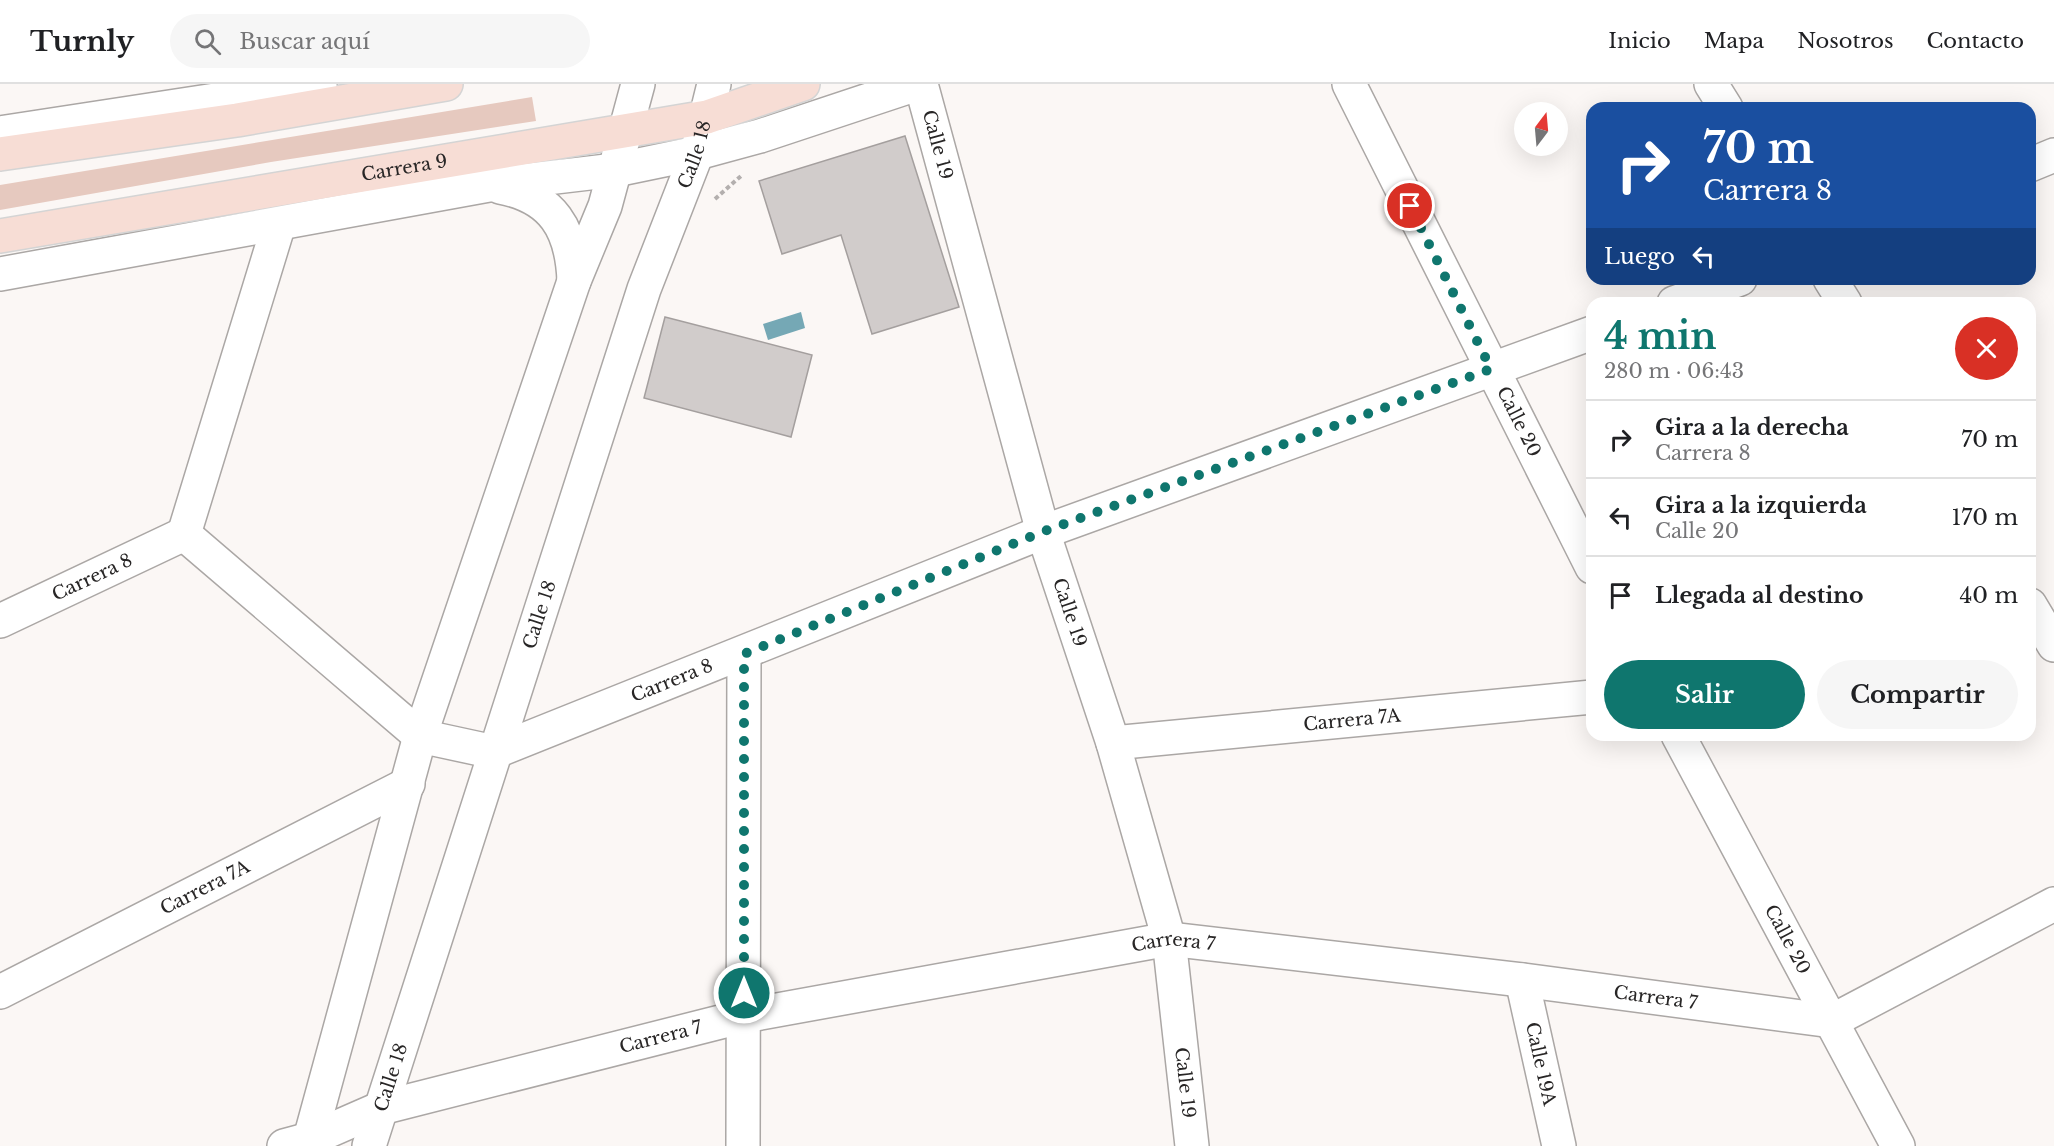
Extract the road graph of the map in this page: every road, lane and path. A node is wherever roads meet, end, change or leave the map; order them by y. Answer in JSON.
{"nodes":[{"id":1,"x":446,"y":84,"type":"edge"},
{"id":2,"x":638,"y":84,"type":"edge"},
{"id":3,"x":714,"y":84,"type":"edge"},
{"id":4,"x":803,"y":84,"type":"edge"},
{"id":5,"x":919,"y":84,"type":"edge"},
{"id":6,"x":1349,"y":84,"type":"edge"},
{"id":7,"x":1711,"y":84,"type":"edge"},
{"id":8,"x":330,"y":91,"type":"edge"},
{"id":9,"x":234,"y":101,"type":"edge"},
{"id":10,"x":1722,"y":102,"type":"edge"},
{"id":11,"x":707,"y":117,"type":"junction"},
{"id":12,"x":46,"y":126,"type":"junction"},
{"id":13,"x":626,"y":131,"type":"junction"},
{"id":14,"x":0,"y":133,"type":"edge"},
{"id":15,"x":74,"y":144,"type":"junction"},
{"id":16,"x":697,"y":153,"type":"junction"},
{"id":17,"x":0,"y":154,"type":"edge"},
{"id":18,"x":2054,"y":155,"type":"edge"},
{"id":19,"x":2036,"y":162,"type":"edge"},
{"id":20,"x":615,"y":170,"type":"junction"},
{"id":21,"x":489,"y":184,"type":"junction"},
{"id":22,"x":279,"y":224,"type":"junction"},
{"id":23,"x":0,"y":236,"type":"edge"},
{"id":24,"x":0,"y":274,"type":"edge"},
{"id":25,"x":574,"y":281,"type":"junction"},
{"id":26,"x":1724,"y":285,"type":"edge"},
{"id":27,"x":1690,"y":297,"type":"edge"},
{"id":28,"x":1586,"y":335,"type":"edge"},
{"id":29,"x":1491,"y":369,"type":"junction"},
{"id":30,"x":1042,"y":532,"type":"junction"},
{"id":31,"x":184,"y":534,"type":"junction"},
{"id":32,"x":1586,"y":555,"type":"edge"},
{"id":33,"x":2036,"y":614,"type":"edge"},
{"id":34,"x":0,"y":621,"type":"edge"},
{"id":35,"x":2053,"y":642,"type":"edge"},
{"id":36,"x":744,"y":654,"type":"junction"},
{"id":37,"x":1586,"y":698,"type":"edge"},
{"id":38,"x":420,"y":736,"type":"junction"},
{"id":39,"x":1681,"y":741,"type":"edge"},
{"id":40,"x":1113,"y":743,"type":"junction"},
{"id":41,"x":494,"y":752,"type":"junction"},
{"id":42,"x":408,"y":784,"type":"junction"},
{"id":43,"x":2054,"y":904,"type":"edge"},
{"id":44,"x":1168,"y":939,"type":"junction"},
{"id":45,"x":1522,"y":980,"type":"junction"},
{"id":46,"x":0,"y":992,"type":"edge"},
{"id":47,"x":744,"y":1016,"type":"junction"},
{"id":48,"x":1832,"y":1021,"type":"junction"},
{"id":49,"x":381,"y":1108,"type":"junction"},
{"id":50,"x":301,"y":1144,"type":"edge"},
{"id":51,"x":369,"y":1146,"type":"edge"},
{"id":52,"x":743,"y":1146,"type":"edge"},
{"id":53,"x":1192,"y":1146,"type":"edge"},
{"id":54,"x":1559,"y":1146,"type":"edge"},
{"id":55,"x":1898,"y":1146,"type":"edge"}],
"edges":[{"from":1,"to":8,"type":"main road"},
{"from":2,"to":13,"type":"street"},
{"from":3,"to":11,"type":"street","name":"Calle 18"},
{"from":4,"to":11,"type":"main road","name":"Carrera 9"},
{"from":5,"to":16,"type":"street"},
{"from":5,"to":30,"type":"street","name":"Calle 19"},
{"from":6,"to":29,"type":"street","name":"Calle 20"},
{"from":7,"to":10,"type":"street"},
{"from":8,"to":9,"type":"main road"},
{"from":9,"to":12,"type":"street"},
{"from":9,"to":15,"type":"main road"},
{"from":11,"to":13,"type":"main road","name":"Carrera 9"},
{"from":11,"to":16,"type":"street","name":"Calle 18"},
{"from":12,"to":14,"type":"street"},
{"from":12,"to":15,"type":"main road"},
{"from":13,"to":20,"type":"street"},
{"from":13,"to":23,"type":"main road","name":"Carrera 9"},
{"from":15,"to":17,"type":"main road"},
{"from":16,"to":20,"type":"street"},
{"from":16,"to":41,"type":"street","name":"Calle 18"},
{"from":18,"to":19,"type":"street"},
{"from":20,"to":21,"type":"street"},
{"from":20,"to":25,"type":"street"},
{"from":21,"to":22,"type":"street"},
{"from":21,"to":25,"type":"street"},
{"from":22,"to":24,"type":"street"},
{"from":22,"to":31,"type":"street"},
{"from":25,"to":38,"type":"street"},
{"from":26,"to":27,"type":"street"},
{"from":28,"to":29,"type":"street","name":"Carrera 8"},
{"from":29,"to":30,"type":"street","name":"Carrera 8"},
{"from":29,"to":32,"type":"street","name":"Calle 20"},
{"from":30,"to":36,"type":"street","name":"Carrera 8"},
{"from":30,"to":40,"type":"street","name":"Calle 19"},
{"from":31,"to":34,"type":"street","name":"Carrera 8"},
{"from":31,"to":38,"type":"street"},
{"from":33,"to":35,"type":"street"},
{"from":36,"to":41,"type":"street","name":"Carrera 8"},
{"from":36,"to":47,"type":"street"},
{"from":37,"to":40,"type":"street","name":"Carrera 7A"},
{"from":38,"to":41,"type":"street"},
{"from":38,"to":42,"type":"street"},
{"from":39,"to":48,"type":"street","name":"Calle 20"},
{"from":40,"to":44,"type":"street","name":"Calle 19"},
{"from":41,"to":49,"type":"street","name":"Calle 18"},
{"from":42,"to":46,"type":"street","name":"Carrera 7A"},
{"from":42,"to":50,"type":"street"},
{"from":43,"to":48,"type":"street"},
{"from":44,"to":45,"type":"street","name":"Carrera 7"},
{"from":44,"to":47,"type":"street","name":"Carrera 7"},
{"from":44,"to":53,"type":"street","name":"Calle 19"},
{"from":45,"to":48,"type":"street","name":"Carrera 7"},
{"from":45,"to":54,"type":"street","name":"Calle 19A"},
{"from":47,"to":49,"type":"street","name":"Carrera 7"},
{"from":47,"to":52,"type":"street"},
{"from":48,"to":55,"type":"street","name":"Calle 20"},
{"from":49,"to":50,"type":"street","name":"Carrera 7"},
{"from":49,"to":51,"type":"street","name":"Calle 18"}]}
